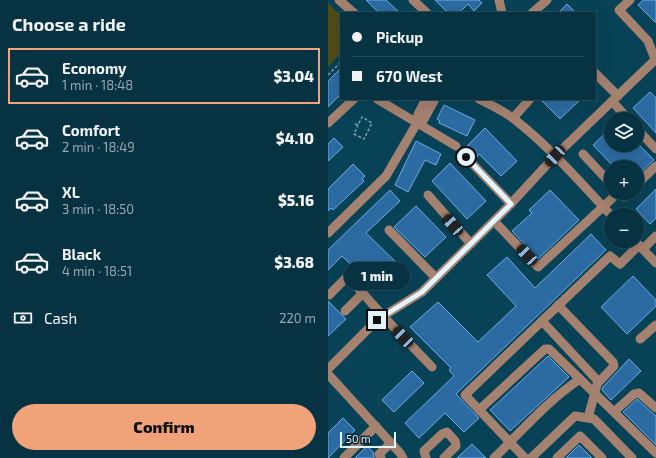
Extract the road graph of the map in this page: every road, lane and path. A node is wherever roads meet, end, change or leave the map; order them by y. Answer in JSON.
{"nodes":[{"id":1,"x":339,"y":0,"type":"edge"},
{"id":2,"x":413,"y":0,"type":"edge"},
{"id":3,"x":499,"y":0,"type":"edge"},
{"id":4,"x":547,"y":0,"type":"edge"},
{"id":5,"x":630,"y":0,"type":"edge"},
{"id":6,"x":353,"y":12,"type":"edge"},
{"id":7,"x":426,"y":12,"type":"edge"},
{"id":8,"x":502,"y":12,"type":"edge"},
{"id":9,"x":533,"y":12,"type":"edge"},
{"id":10,"x":656,"y":59,"type":"edge"},
{"id":11,"x":338,"y":65,"type":"edge"},
{"id":12,"x":596,"y":74,"type":"edge"},
{"id":13,"x":328,"y":75,"type":"edge"},
{"id":14,"x":615,"y":98,"type":"junction"},
{"id":15,"x":353,"y":100,"type":"edge"},
{"id":16,"x":379,"y":100,"type":"edge"},
{"id":17,"x":425,"y":100,"type":"edge"},
{"id":18,"x":434,"y":100,"type":"edge"},
{"id":19,"x":481,"y":100,"type":"edge"},
{"id":20,"x":529,"y":100,"type":"edge"},
{"id":21,"x":624,"y":112,"type":"edge"},
{"id":22,"x":513,"y":118,"type":"junction"},
{"id":23,"x":417,"y":122,"type":"junction"},
{"id":24,"x":328,"y":123,"type":"edge"},
{"id":25,"x":355,"y":124,"type":"dead end"},
{"id":26,"x":358,"y":125,"type":"junction"},
{"id":27,"x":644,"y":136,"type":"edge"},
{"id":28,"x":456,"y":146,"type":"dead end"},
{"id":29,"x":656,"y":149,"type":"edge"},
{"id":30,"x":583,"y":154,"type":"dead end"},
{"id":31,"x":555,"y":156,"type":"junction"},
{"id":32,"x":466,"y":157,"type":"dead end"},
{"id":33,"x":656,"y":166,"type":"edge"},
{"id":34,"x":604,"y":176,"type":"edge"},
{"id":35,"x":644,"y":177,"type":"edge"},
{"id":36,"x":428,"y":196,"type":"dead end"},
{"id":37,"x":610,"y":200,"type":"edge"},
{"id":38,"x":511,"y":204,"type":"junction"},
{"id":39,"x":603,"y":206,"type":"junction"},
{"id":40,"x":494,"y":221,"type":"junction"},
{"id":41,"x":389,"y":230,"type":"dead end"},
{"id":42,"x":328,"y":233,"type":"edge"},
{"id":43,"x":656,"y":236,"type":"edge"},
{"id":44,"x":644,"y":242,"type":"edge"},
{"id":45,"x":471,"y":244,"type":"junction"},
{"id":46,"x":636,"y":248,"type":"edge"},
{"id":47,"x":642,"y":248,"type":"edge"},
{"id":48,"x":656,"y":263,"type":"edge"},
{"id":49,"x":436,"y":278,"type":"junction"},
{"id":50,"x":363,"y":293,"type":"junction"},
{"id":51,"x":329,"y":294,"type":"dead end"},
{"id":52,"x":558,"y":305,"type":"junction"},
{"id":53,"x":345,"y":310,"type":"dead end"},
{"id":54,"x":383,"y":316,"type":"junction"},
{"id":55,"x":542,"y":321,"type":"junction"},
{"id":56,"x":656,"y":325,"type":"edge"},
{"id":57,"x":640,"y":339,"type":"dead end"},
{"id":58,"x":432,"y":367,"type":"dead end"},
{"id":59,"x":328,"y":369,"type":"edge"},
{"id":60,"x":328,"y":374,"type":"edge"},
{"id":61,"x":580,"y":379,"type":"junction"},
{"id":62,"x":598,"y":383,"type":"junction"},
{"id":63,"x":596,"y":393,"type":"junction"},
{"id":64,"x":656,"y":408,"type":"edge"},
{"id":65,"x":479,"y":410,"type":"junction"},
{"id":66,"x":615,"y":411,"type":"junction"},
{"id":67,"x":588,"y":418,"type":"junction"},
{"id":68,"x":376,"y":426,"type":"junction"},
{"id":69,"x":510,"y":442,"type":"junction"},
{"id":70,"x":391,"y":443,"type":"junction"},
{"id":71,"x":656,"y":453,"type":"edge"},
{"id":72,"x":344,"y":458,"type":"edge"},
{"id":73,"x":381,"y":458,"type":"edge"},
{"id":74,"x":403,"y":458,"type":"edge"},
{"id":75,"x":426,"y":458,"type":"edge"},
{"id":76,"x":444,"y":458,"type":"edge"},
{"id":77,"x":494,"y":458,"type":"edge"},
{"id":78,"x":531,"y":458,"type":"edge"},
{"id":79,"x":557,"y":458,"type":"edge"},
{"id":80,"x":602,"y":458,"type":"edge"},
{"id":81,"x":632,"y":458,"type":"edge"}],
"edges":[{"from":1,"to":6,"type":"street"},
{"from":2,"to":7,"type":"street"},
{"from":3,"to":8,"type":"street"},
{"from":4,"to":9,"type":"street"},
{"from":5,"to":10,"type":"street"},
{"from":10,"to":14,"type":"street"},
{"from":11,"to":13,"type":"path"},
{"from":12,"to":14,"type":"street"},
{"from":14,"to":21,"type":"street"},
{"from":14,"to":31,"type":"street"},
{"from":15,"to":24,"type":"street"},
{"from":16,"to":23,"type":"street"},
{"from":17,"to":23,"type":"street"},
{"from":18,"to":23,"type":"street"},
{"from":19,"to":22,"type":"street"},
{"from":20,"to":22,"type":"street"},
{"from":22,"to":31,"type":"street"},
{"from":23,"to":28,"type":"street"},
{"from":23,"to":42,"type":"street"},
{"from":25,"to":26,"type":"path"},
{"from":26,"to":26,"type":"path"},
{"from":27,"to":29,"type":"street"},
{"from":30,"to":34,"type":"street"},
{"from":31,"to":38,"type":"street"},
{"from":31,"to":39,"type":"street"},
{"from":32,"to":38,"type":"street"},
{"from":33,"to":35,"type":"street"},
{"from":36,"to":45,"type":"street"},
{"from":37,"to":39,"type":"street"},
{"from":38,"to":40,"type":"street"},
{"from":39,"to":40,"type":"street"},
{"from":40,"to":45,"type":"street"},
{"from":41,"to":49,"type":"street"},
{"from":43,"to":44,"type":"street"},
{"from":45,"to":49,"type":"street"},
{"from":46,"to":52,"type":"street"},
{"from":47,"to":48,"type":"street"},
{"from":49,"to":54,"type":"street"},
{"from":50,"to":51,"type":"street"},
{"from":50,"to":53,"type":"street"},
{"from":50,"to":54,"type":"street"},
{"from":52,"to":55,"type":"street"},
{"from":52,"to":62,"type":"street"},
{"from":54,"to":58,"type":"street"},
{"from":54,"to":59,"type":"street"},
{"from":55,"to":62,"type":"street"},
{"from":55,"to":65,"type":"street"},
{"from":56,"to":57,"type":"street"},
{"from":60,"to":68,"type":"street"},
{"from":61,"to":63,"type":"street"},
{"from":61,"to":65,"type":"street"},
{"from":61,"to":69,"type":"street"},
{"from":62,"to":63,"type":"street"},
{"from":63,"to":66,"type":"street"},
{"from":63,"to":67,"type":"street"},
{"from":64,"to":66,"type":"street"},
{"from":65,"to":69,"type":"street"},
{"from":66,"to":71,"type":"street"},
{"from":67,"to":78,"type":"street"},
{"from":67,"to":81,"type":"street"},
{"from":68,"to":70,"type":"street"},
{"from":68,"to":72,"type":"street"},
{"from":69,"to":77,"type":"street"},
{"from":69,"to":78,"type":"street"},
{"from":70,"to":73,"type":"street"},
{"from":70,"to":74,"type":"street"},
{"from":75,"to":76,"type":"street"},
{"from":79,"to":80,"type":"street"}]}
